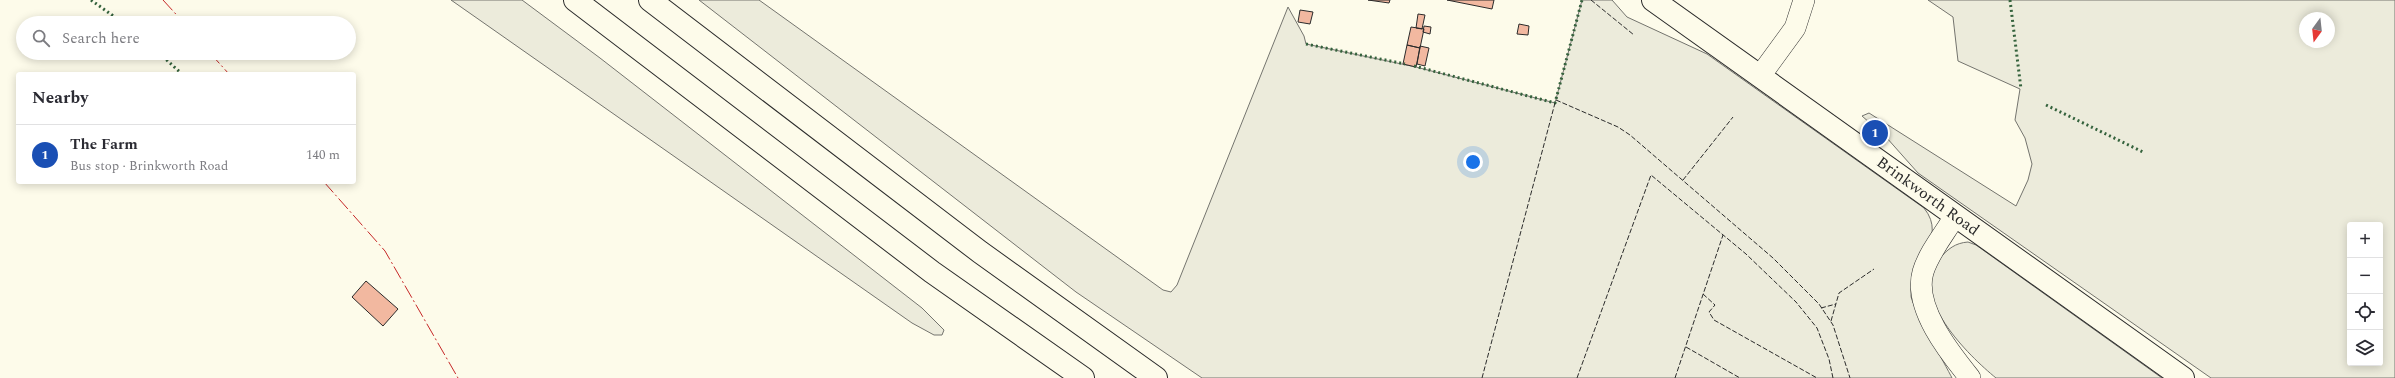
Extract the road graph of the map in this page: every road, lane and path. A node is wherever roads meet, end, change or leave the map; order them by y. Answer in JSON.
{"nodes":[{"id":1,"x":575,"y":0,"type":"edge"},
{"id":2,"x":650,"y":0,"type":"edge"},
{"id":3,"x":1653,"y":0,"type":"edge"},
{"id":4,"x":1804,"y":0,"type":"edge"},
{"id":5,"x":1760,"y":76,"type":"junction"},
{"id":6,"x":1955,"y":216,"type":"junction"},
{"id":7,"x":1082,"y":378,"type":"edge"},
{"id":8,"x":1156,"y":378,"type":"edge"},
{"id":9,"x":1970,"y":378,"type":"edge"},
{"id":10,"x":2183,"y":378,"type":"edge"}],
"edges":[{"from":1,"to":7,"type":"main road"},
{"from":2,"to":8,"type":"main road"},
{"from":3,"to":5,"type":"main road","name":"Brinkworth Road"},
{"from":4,"to":5,"type":"street"},
{"from":5,"to":6,"type":"main road","name":"Brinkworth Road"},
{"from":6,"to":9,"type":"street"},
{"from":6,"to":10,"type":"main road","name":"Brinkworth Road"}]}
